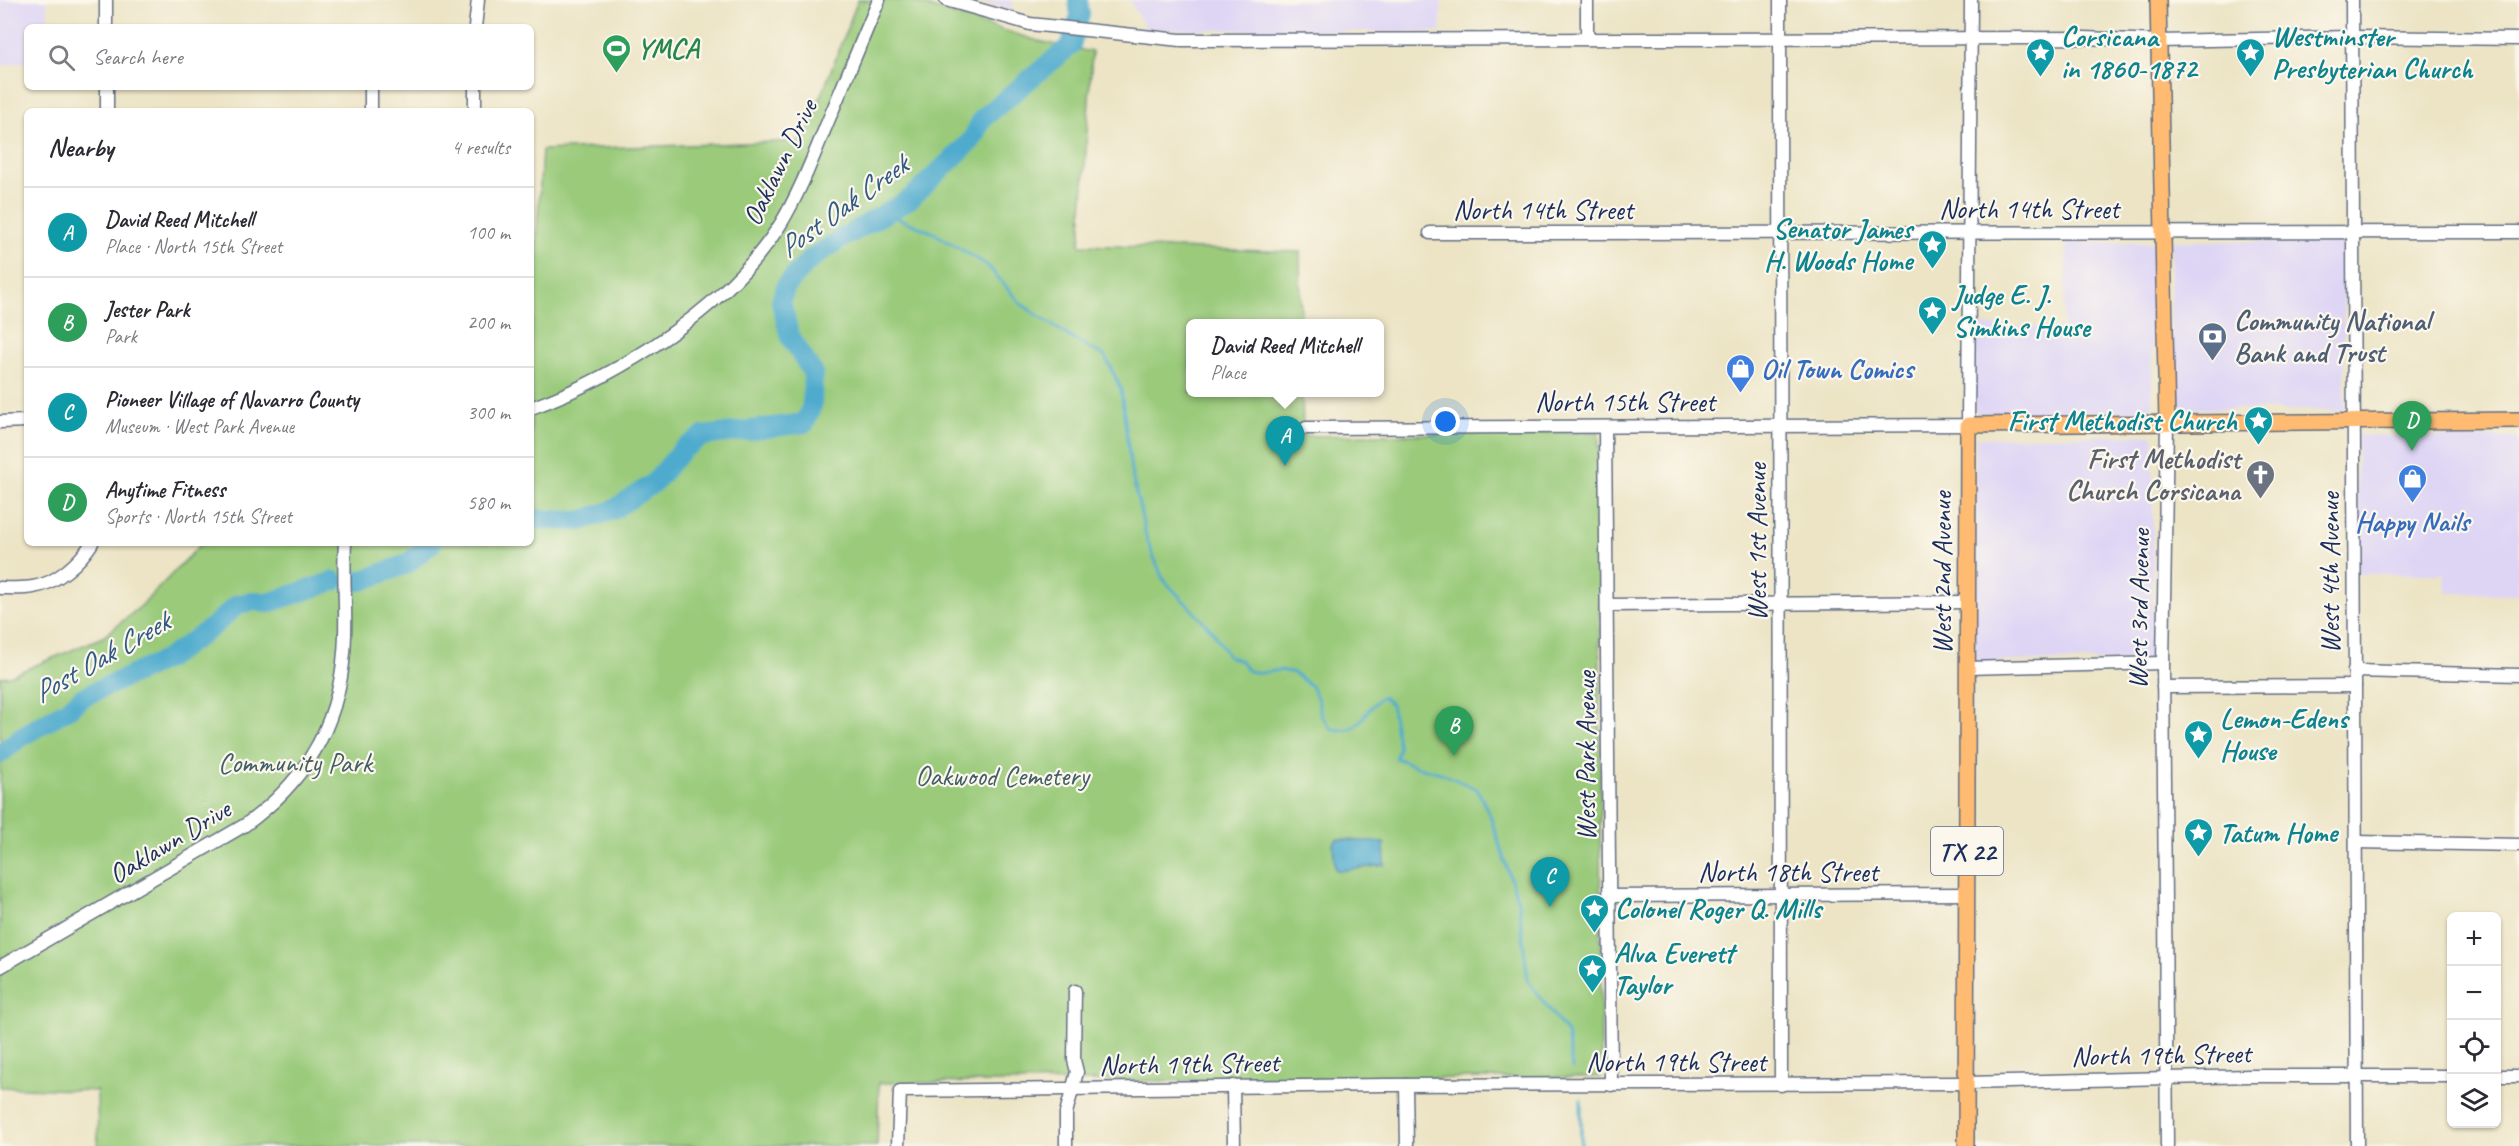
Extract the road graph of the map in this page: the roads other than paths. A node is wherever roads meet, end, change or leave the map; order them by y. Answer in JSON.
{"nodes":[{"id":1,"x":106,"y":0,"type":"edge"},
{"id":2,"x":478,"y":0,"type":"edge"},
{"id":3,"x":879,"y":0,"type":"edge"},
{"id":4,"x":946,"y":0,"type":"edge"},
{"id":5,"x":1587,"y":0,"type":"edge"},
{"id":6,"x":1780,"y":0,"type":"edge"},
{"id":7,"x":1971,"y":0,"type":"edge"},
{"id":8,"x":2158,"y":0,"type":"edge"},
{"id":9,"x":2352,"y":0,"type":"edge"},
{"id":10,"x":106,"y":24,"type":"edge"},
{"id":11,"x":475,"y":24,"type":"edge"},
{"id":12,"x":2352,"y":37,"type":"junction"},
{"id":13,"x":1587,"y":38,"type":"junction"},
{"id":14,"x":1971,"y":39,"type":"junction"},
{"id":15,"x":2519,"y":39,"type":"edge"},
{"id":16,"x":1780,"y":40,"type":"junction"},
{"id":17,"x":2159,"y":41,"type":"junction"},
{"id":18,"x":107,"y":90,"type":"edge"},
{"id":19,"x":371,"y":90,"type":"edge"},
{"id":20,"x":475,"y":90,"type":"edge"},
{"id":21,"x":107,"y":108,"type":"edge"},
{"id":22,"x":371,"y":108,"type":"edge"},
{"id":23,"x":475,"y":108,"type":"edge"},
{"id":24,"x":1969,"y":232,"type":"junction"},
{"id":25,"x":2162,"y":232,"type":"junction"},
{"id":26,"x":2352,"y":232,"type":"junction"},
{"id":27,"x":2519,"y":232,"type":"edge"},
{"id":28,"x":1430,"y":233,"type":"dead end"},
{"id":29,"x":1780,"y":233,"type":"junction"},
{"id":30,"x":534,"y":407,"type":"edge"},
{"id":31,"x":2519,"y":420,"type":"edge"},
{"id":32,"x":24,"y":421,"type":"edge"},
{"id":33,"x":0,"y":422,"type":"edge"},
{"id":34,"x":2352,"y":422,"type":"junction"},
{"id":35,"x":2167,"y":423,"type":"junction"},
{"id":36,"x":1968,"y":425,"type":"junction"},
{"id":37,"x":1605,"y":426,"type":"junction"},
{"id":38,"x":1780,"y":426,"type":"junction"},
{"id":39,"x":1306,"y":428,"type":"dead end"},
{"id":40,"x":89,"y":546,"type":"edge"},
{"id":41,"x":345,"y":546,"type":"edge"},
{"id":42,"x":0,"y":588,"type":"edge"},
{"id":43,"x":1967,"y":602,"type":"junction"},
{"id":44,"x":1780,"y":604,"type":"junction"},
{"id":45,"x":1608,"y":605,"type":"junction"},
{"id":46,"x":2163,"y":663,"type":"junction"},
{"id":47,"x":1966,"y":668,"type":"junction"},
{"id":48,"x":2354,"y":671,"type":"junction"},
{"id":49,"x":2519,"y":675,"type":"edge"},
{"id":50,"x":2355,"y":686,"type":"junction"},
{"id":51,"x":2163,"y":687,"type":"junction"},
{"id":52,"x":2356,"y":842,"type":"junction"},
{"id":53,"x":2519,"y":845,"type":"edge"},
{"id":54,"x":1967,"y":894,"type":"junction"},
{"id":55,"x":1780,"y":895,"type":"junction"},
{"id":56,"x":1610,"y":896,"type":"junction"},
{"id":57,"x":0,"y":967,"type":"edge"},
{"id":58,"x":1075,"y":991,"type":"dead end"},
{"id":59,"x":2358,"y":1076,"type":"junction"},
{"id":60,"x":2447,"y":1076,"type":"edge"},
{"id":61,"x":2501,"y":1076,"type":"edge"},
{"id":62,"x":2519,"y":1076,"type":"edge"},
{"id":63,"x":2166,"y":1078,"type":"junction"},
{"id":64,"x":1966,"y":1083,"type":"junction"},
{"id":65,"x":1406,"y":1085,"type":"junction"},
{"id":66,"x":1611,"y":1085,"type":"junction"},
{"id":67,"x":1781,"y":1085,"type":"junction"},
{"id":68,"x":1233,"y":1086,"type":"junction"},
{"id":69,"x":1073,"y":1089,"type":"junction"},
{"id":70,"x":898,"y":1146,"type":"edge"},
{"id":71,"x":1066,"y":1146,"type":"edge"},
{"id":72,"x":1234,"y":1146,"type":"edge"},
{"id":73,"x":1407,"y":1146,"type":"edge"},
{"id":74,"x":1966,"y":1146,"type":"edge"},
{"id":75,"x":2167,"y":1146,"type":"edge"},
{"id":76,"x":2357,"y":1146,"type":"edge"}],
"edges":[{"from":1,"to":10,"type":"street"},
{"from":2,"to":11,"type":"street"},
{"from":3,"to":30,"type":"street","name":"Oaklawn Drive"},
{"from":4,"to":13,"type":"street"},
{"from":5,"to":13,"type":"street"},
{"from":6,"to":16,"type":"street","name":"West 1st Avenue"},
{"from":7,"to":14,"type":"street","name":"West 2nd Avenue"},
{"from":8,"to":17,"type":"main road","name":"West 3rd Avenue"},
{"from":9,"to":12,"type":"street","name":"West 4th Avenue"},
{"from":12,"to":15,"type":"street"},
{"from":12,"to":17,"type":"street"},
{"from":12,"to":26,"type":"street","name":"West 4th Avenue"},
{"from":13,"to":16,"type":"street"},
{"from":14,"to":16,"type":"street"},
{"from":14,"to":17,"type":"street"},
{"from":14,"to":24,"type":"street","name":"West 2nd Avenue"},
{"from":16,"to":29,"type":"street","name":"West 1st Avenue"},
{"from":17,"to":25,"type":"main road","name":"West 3rd Avenue"},
{"from":18,"to":21,"type":"street"},
{"from":19,"to":22,"type":"street"},
{"from":20,"to":23,"type":"street"},
{"from":24,"to":25,"type":"street","name":"North 14th Street"},
{"from":24,"to":29,"type":"street","name":"North 14th Street"},
{"from":24,"to":36,"type":"street","name":"West 2nd Avenue"},
{"from":25,"to":26,"type":"street","name":"North 14th Street"},
{"from":25,"to":35,"type":"main road","name":"West 3rd Avenue"},
{"from":26,"to":27,"type":"street","name":"North 14th Street"},
{"from":26,"to":34,"type":"street","name":"West 4th Avenue"},
{"from":28,"to":29,"type":"street","name":"North 14th Street"},
{"from":29,"to":38,"type":"street","name":"West 1st Avenue"},
{"from":31,"to":34,"type":"main road","name":"North 15th Street"},
{"from":32,"to":33,"type":"street"},
{"from":34,"to":35,"type":"main road","name":"North 15th Street"},
{"from":34,"to":48,"type":"street","name":"West 4th Avenue"},
{"from":35,"to":36,"type":"main road","name":"North 15th Street"},
{"from":35,"to":46,"type":"street","name":"West 3rd Avenue"},
{"from":36,"to":38,"type":"street","name":"North 15th Street"},
{"from":36,"to":43,"type":"main road","name":"West 2nd Avenue","number":"TX 22"},
{"from":37,"to":38,"type":"street","name":"North 15th Street"},
{"from":37,"to":39,"type":"street","name":"North 15th Street"},
{"from":37,"to":45,"type":"street","name":"West Park Avenue"},
{"from":38,"to":44,"type":"street","name":"West 1st Avenue"},
{"from":40,"to":42,"type":"street"},
{"from":41,"to":57,"type":"street","name":"Oaklawn Drive"},
{"from":43,"to":44,"type":"street"},
{"from":43,"to":47,"type":"main road","name":"West 2nd Avenue","number":"TX 22"},
{"from":44,"to":45,"type":"street"},
{"from":44,"to":55,"type":"street","name":"West 1st Avenue"},
{"from":45,"to":56,"type":"street","name":"West Park Avenue"},
{"from":46,"to":47,"type":"street"},
{"from":46,"to":51,"type":"street","name":"West 3rd Avenue"},
{"from":47,"to":54,"type":"main road","name":"West 2nd Avenue","number":"TX 22"},
{"from":48,"to":49,"type":"street"},
{"from":48,"to":50,"type":"street","name":"West 4th Avenue"},
{"from":50,"to":51,"type":"street"},
{"from":50,"to":52,"type":"street","name":"West 4th Avenue"},
{"from":51,"to":63,"type":"street","name":"West 3rd Avenue"},
{"from":52,"to":53,"type":"street"},
{"from":52,"to":59,"type":"street","name":"West 4th Avenue"},
{"from":54,"to":55,"type":"street","name":"North 18th Street"},
{"from":54,"to":64,"type":"main road","name":"West 2nd Avenue","number":"TX 22"},
{"from":55,"to":56,"type":"street","name":"North 18th Street"},
{"from":55,"to":67,"type":"street","name":"West 1st Avenue"},
{"from":56,"to":66,"type":"street","name":"West Park Avenue"},
{"from":58,"to":69,"type":"street"},
{"from":59,"to":60,"type":"street","name":"North 19th Street"},
{"from":59,"to":63,"type":"street","name":"North 19th Street"},
{"from":59,"to":76,"type":"street","name":"West 4th Avenue"},
{"from":61,"to":62,"type":"street"},
{"from":63,"to":64,"type":"street","name":"North 19th Street"},
{"from":63,"to":75,"type":"street","name":"West 3rd Avenue"},
{"from":64,"to":67,"type":"street","name":"North 19th Street"},
{"from":64,"to":74,"type":"main road","name":"West 2nd Avenue","number":"TX 22"},
{"from":65,"to":66,"type":"street","name":"North 19th Street"},
{"from":65,"to":68,"type":"street","name":"North 19th Street"},
{"from":65,"to":73,"type":"street"},
{"from":66,"to":67,"type":"street","name":"North 19th Street"},
{"from":68,"to":69,"type":"street","name":"North 19th Street"},
{"from":68,"to":72,"type":"street"},
{"from":69,"to":70,"type":"street","name":"North 19th Street"},
{"from":69,"to":71,"type":"street"}]}
